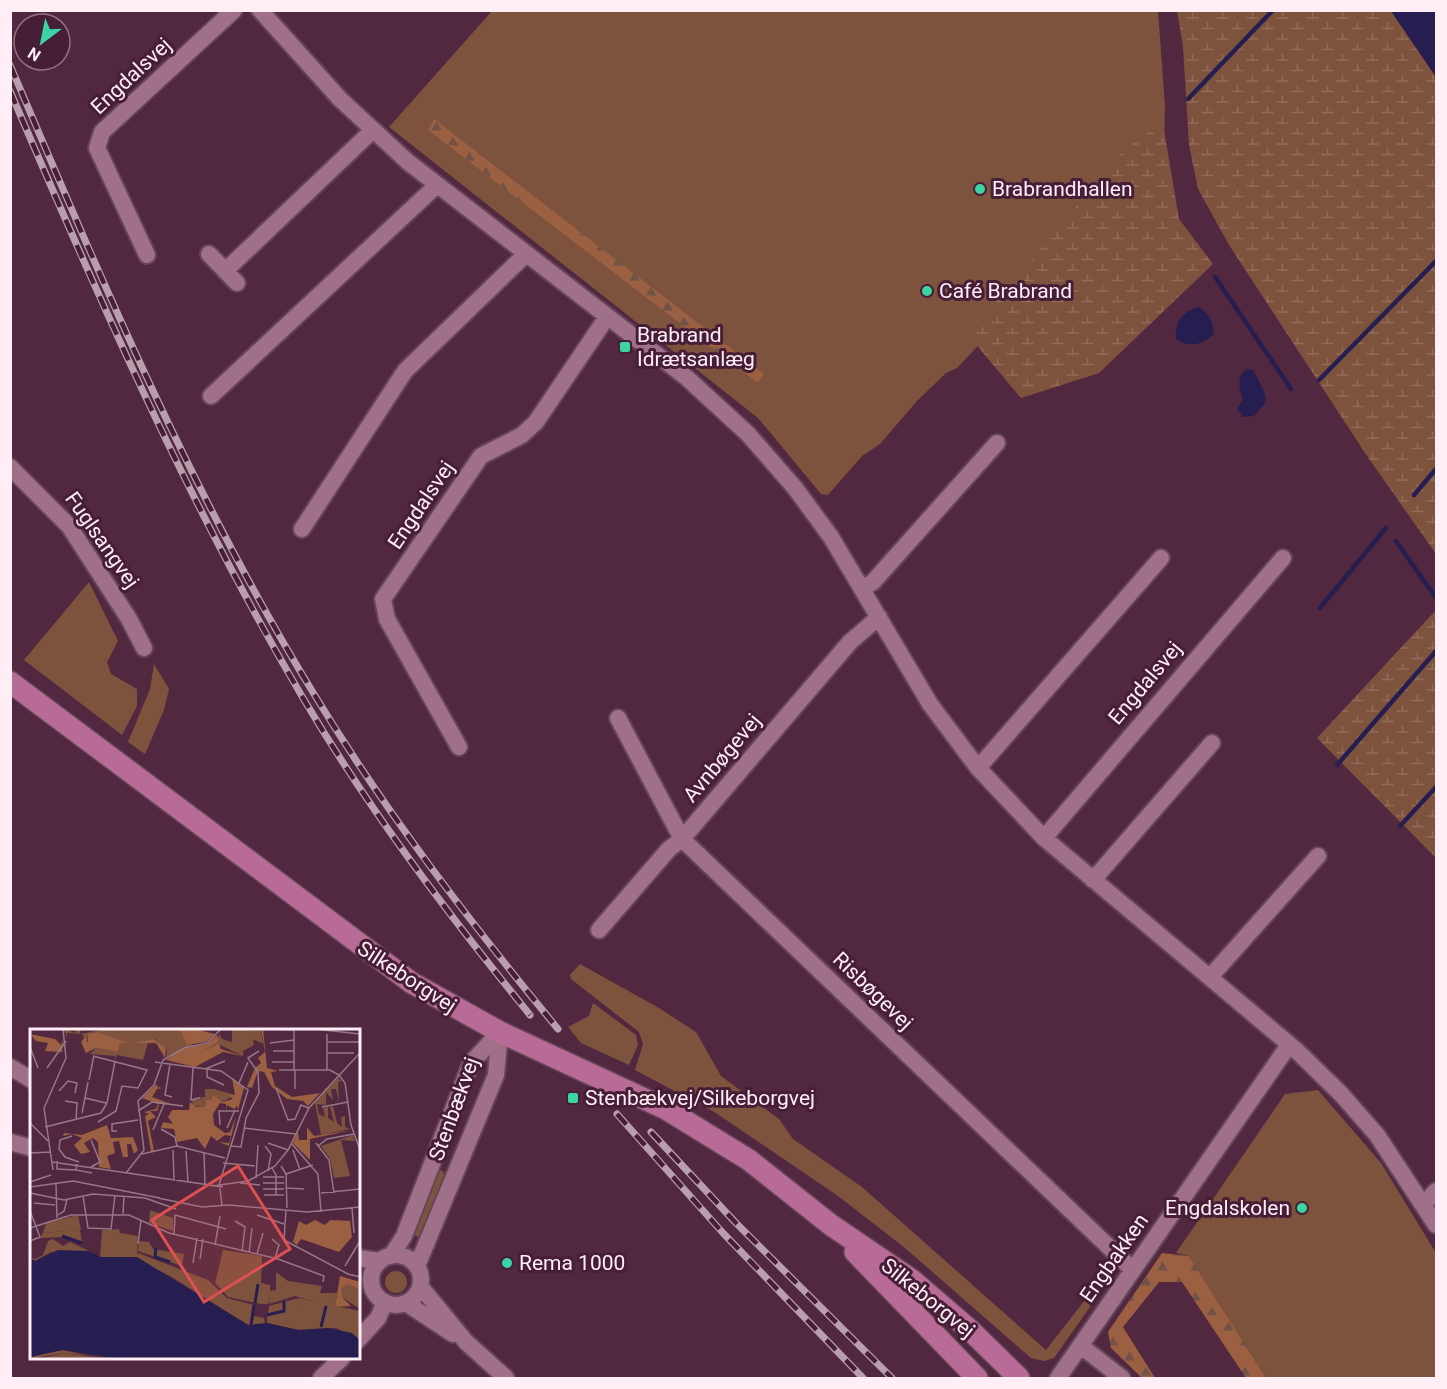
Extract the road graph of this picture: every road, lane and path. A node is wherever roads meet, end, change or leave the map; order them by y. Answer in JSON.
{"nodes":[{"id":1,"x":234,"y":10,"type":"edge"},
{"id":2,"x":260,"y":10,"type":"edge"},
{"id":3,"x":373,"y":130,"type":"junction"},
{"id":4,"x":436,"y":186,"type":"junction"},
{"id":5,"x":209,"y":254,"type":"dead end"},
{"id":6,"x":147,"y":255,"type":"dead end"},
{"id":7,"x":525,"y":255,"type":"junction"},
{"id":8,"x":225,"y":271,"type":"junction"},
{"id":9,"x":237,"y":283,"type":"dead end"},
{"id":10,"x":608,"y":317,"type":"junction"},
{"id":11,"x":211,"y":396,"type":"dead end"},
{"id":12,"x":997,"y":443,"type":"dead end"},
{"id":13,"x":10,"y":467,"type":"edge"},
{"id":14,"x":302,"y":529,"type":"dead end"},
{"id":15,"x":1161,"y":558,"type":"dead end"},
{"id":16,"x":1283,"y":558,"type":"dead end"},
{"id":17,"x":863,"y":588,"type":"junction"},
{"id":18,"x":879,"y":617,"type":"junction"},
{"id":19,"x":144,"y":648,"type":"dead end"},
{"id":20,"x":10,"y":682,"type":"edge"},
{"id":21,"x":618,"y":718,"type":"dead end"},
{"id":22,"x":1212,"y":743,"type":"dead end"},
{"id":23,"x":459,"y":747,"type":"dead end"},
{"id":24,"x":978,"y":768,"type":"junction"},
{"id":25,"x":1044,"y":838,"type":"junction"},
{"id":26,"x":682,"y":839,"type":"junction"},
{"id":27,"x":1318,"y":856,"type":"dead end"},
{"id":28,"x":1093,"y":880,"type":"junction"},
{"id":29,"x":599,"y":930,"type":"dead end"},
{"id":30,"x":1210,"y":977,"type":"junction"},
{"id":31,"x":500,"y":1032,"type":"junction"},
{"id":32,"x":1289,"y":1045,"type":"junction"},
{"id":33,"x":10,"y":1067,"type":"edge"},
{"id":34,"x":30,"y":1079,"type":"edge"},
{"id":35,"x":10,"y":1142,"type":"edge"},
{"id":36,"x":30,"y":1147,"type":"edge"},
{"id":37,"x":1437,"y":1191,"type":"edge"},
{"id":38,"x":1424,"y":1204,"type":"junction"},
{"id":39,"x":831,"y":1225,"type":"junction"},
{"id":40,"x":1437,"y":1225,"type":"edge"},
{"id":41,"x":360,"y":1258,"type":"edge"},
{"id":42,"x":385,"y":1259,"type":"junction"},
{"id":43,"x":417,"y":1266,"type":"junction"},
{"id":44,"x":1133,"y":1270,"type":"junction"},
{"id":45,"x":365,"y":1282,"type":"edge"},
{"id":46,"x":420,"y":1286,"type":"junction"},
{"id":47,"x":385,"y":1302,"type":"junction"},
{"id":48,"x":406,"y":1303,"type":"junction"},
{"id":49,"x":360,"y":1339,"type":"edge"},
{"id":50,"x":466,"y":1342,"type":"junction"},
{"id":51,"x":1081,"y":1346,"type":"junction"},
{"id":52,"x":341,"y":1359,"type":"edge"},
{"id":53,"x":321,"y":1378,"type":"edge"},
{"id":54,"x":506,"y":1378,"type":"edge"},
{"id":55,"x":977,"y":1378,"type":"edge"},
{"id":56,"x":1019,"y":1378,"type":"edge"},
{"id":57,"x":1058,"y":1378,"type":"edge"},
{"id":58,"x":1122,"y":1378,"type":"edge"}],
"edges":[{"from":1,"to":6,"type":"street","name":"Engdalsvej"},
{"from":2,"to":3,"type":"street"},
{"from":3,"to":4,"type":"street"},
{"from":3,"to":8,"type":"street"},
{"from":4,"to":7,"type":"street"},
{"from":4,"to":11,"type":"street"},
{"from":5,"to":8,"type":"street"},
{"from":7,"to":10,"type":"street"},
{"from":7,"to":14,"type":"street"},
{"from":8,"to":9,"type":"street"},
{"from":10,"to":17,"type":"street"},
{"from":10,"to":23,"type":"street","name":"Engdalsvej"},
{"from":12,"to":17,"type":"street"},
{"from":13,"to":19,"type":"street","name":"Fuglsangvej"},
{"from":15,"to":24,"type":"street"},
{"from":16,"to":25,"type":"street","name":"Engdalsvej"},
{"from":17,"to":18,"type":"street"},
{"from":18,"to":24,"type":"street"},
{"from":18,"to":26,"type":"street","name":"Avnbøgevej"},
{"from":20,"to":31,"type":"main road","name":"Silkeborgvej"},
{"from":21,"to":26,"type":"street","name":"Risbøgevej"},
{"from":22,"to":28,"type":"street"},
{"from":24,"to":25,"type":"street"},
{"from":25,"to":28,"type":"street"},
{"from":26,"to":29,"type":"street","name":"Avnbøgevej"},
{"from":26,"to":44,"type":"street","name":"Risbøgevej"},
{"from":27,"to":30,"type":"street"},
{"from":28,"to":30,"type":"street"},
{"from":30,"to":32,"type":"street"},
{"from":31,"to":39,"type":"main road","name":"Silkeborgvej"},
{"from":31,"to":42,"type":"street","name":"Stenbækvej"},
{"from":31,"to":43,"type":"street","name":"Stenbækvej"},
{"from":32,"to":38,"type":"street"},
{"from":32,"to":44,"type":"street","name":"Engbakken"},
{"from":33,"to":34,"type":"street"},
{"from":35,"to":36,"type":"street"},
{"from":37,"to":38,"type":"street"},
{"from":38,"to":40,"type":"street"},
{"from":39,"to":55,"type":"main road","name":"Silkeborgvej"},
{"from":39,"to":56,"type":"main road","name":"Silkeborgvej"},
{"from":41,"to":42,"type":"street"},
{"from":42,"to":43,"type":"street"},
{"from":42,"to":45,"type":"street"},
{"from":43,"to":46,"type":"street"},
{"from":44,"to":51,"type":"street","name":"Engbakken"},
{"from":45,"to":47,"type":"street"},
{"from":46,"to":48,"type":"street"},
{"from":46,"to":50,"type":"street"},
{"from":47,"to":48,"type":"street"},
{"from":47,"to":49,"type":"street"},
{"from":48,"to":50,"type":"street"},
{"from":50,"to":54,"type":"street"},
{"from":51,"to":57,"type":"street","name":"Engbakken"},
{"from":51,"to":58,"type":"street"},
{"from":52,"to":53,"type":"street"}]}
